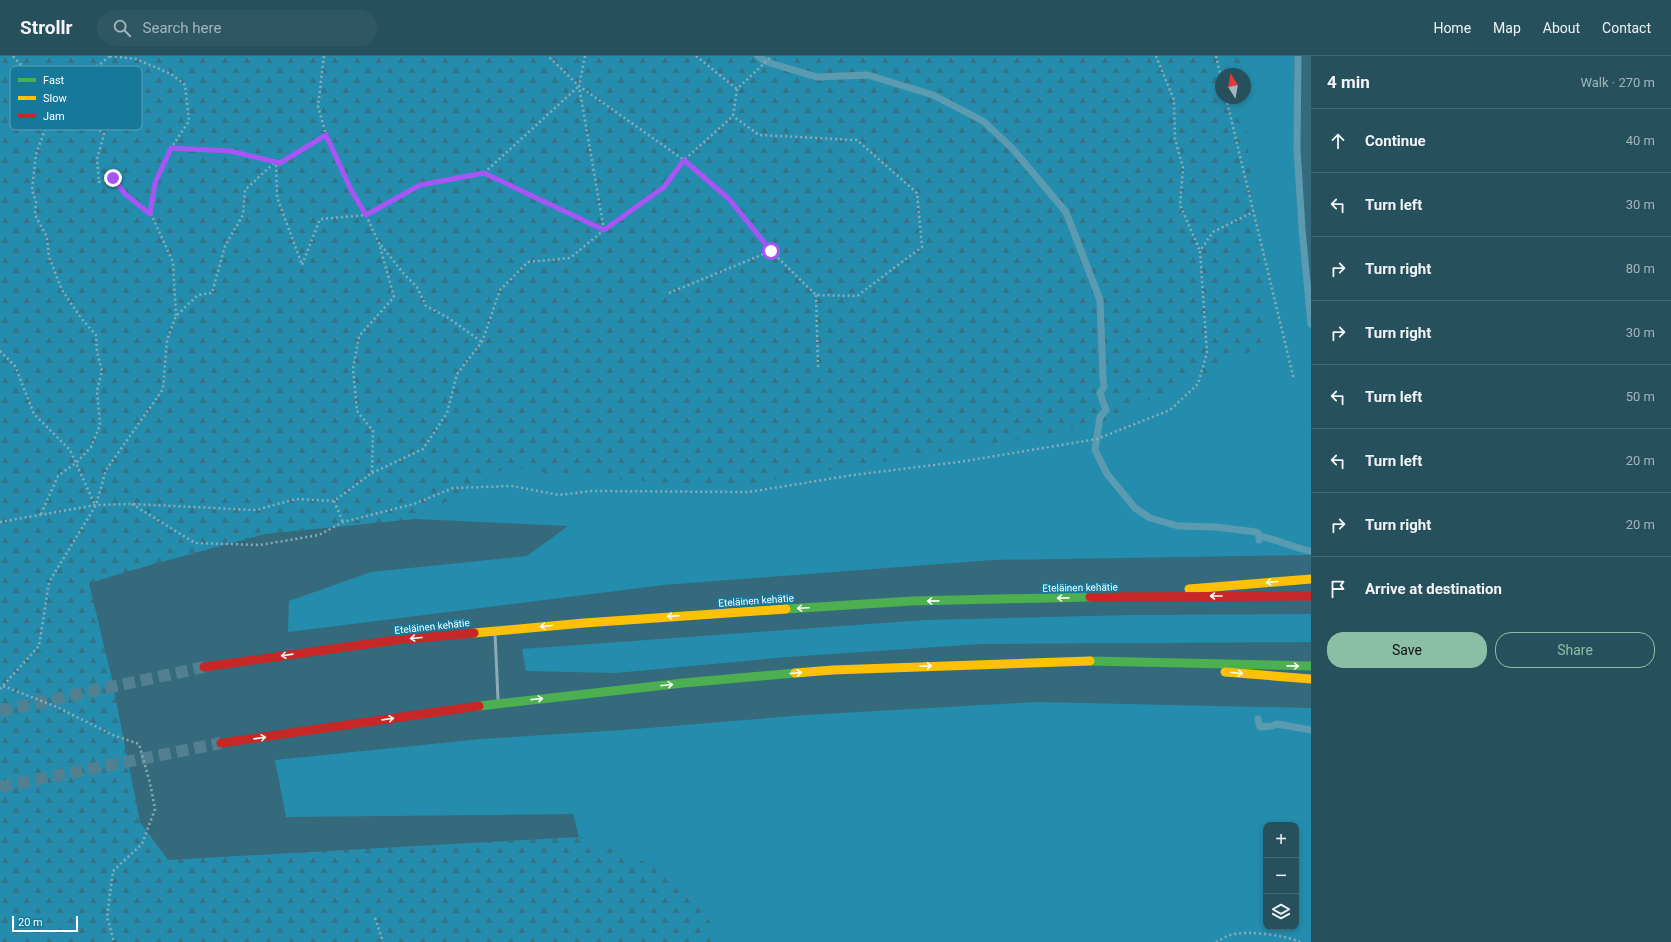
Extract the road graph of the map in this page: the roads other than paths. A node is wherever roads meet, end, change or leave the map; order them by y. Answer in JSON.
{"nodes":[{"id":1,"x":1311,"y":579,"type":"edge"},
{"id":2,"x":1311,"y":596,"type":"edge"},
{"id":3,"x":1102,"y":597,"type":"junction"},
{"id":4,"x":494,"y":631,"type":"junction"},
{"id":5,"x":1100,"y":661,"type":"junction"},
{"id":6,"x":1311,"y":666,"type":"edge"},
{"id":7,"x":204,"y":667,"type":"tunnel mouth"},
{"id":8,"x":1311,"y":679,"type":"edge"},
{"id":9,"x":499,"y":703,"type":"junction"},
{"id":10,"x":221,"y":743,"type":"tunnel mouth"}],
"edges":[{"from":1,"to":3,"type":"highway","one_way":true},
{"from":2,"to":3,"type":"highway","name":"Eteläinen kehätie","one_way":true},
{"from":3,"to":4,"type":"highway","name":"Eteläinen kehätie","one_way":true},
{"from":4,"to":7,"type":"highway","name":"Eteläinen kehätie","one_way":true},
{"from":4,"to":9,"type":"lane"},
{"from":5,"to":6,"type":"highway","one_way":true},
{"from":5,"to":8,"type":"highway","one_way":true},
{"from":9,"to":5,"type":"highway","one_way":true},
{"from":10,"to":9,"type":"highway","one_way":true}]}
